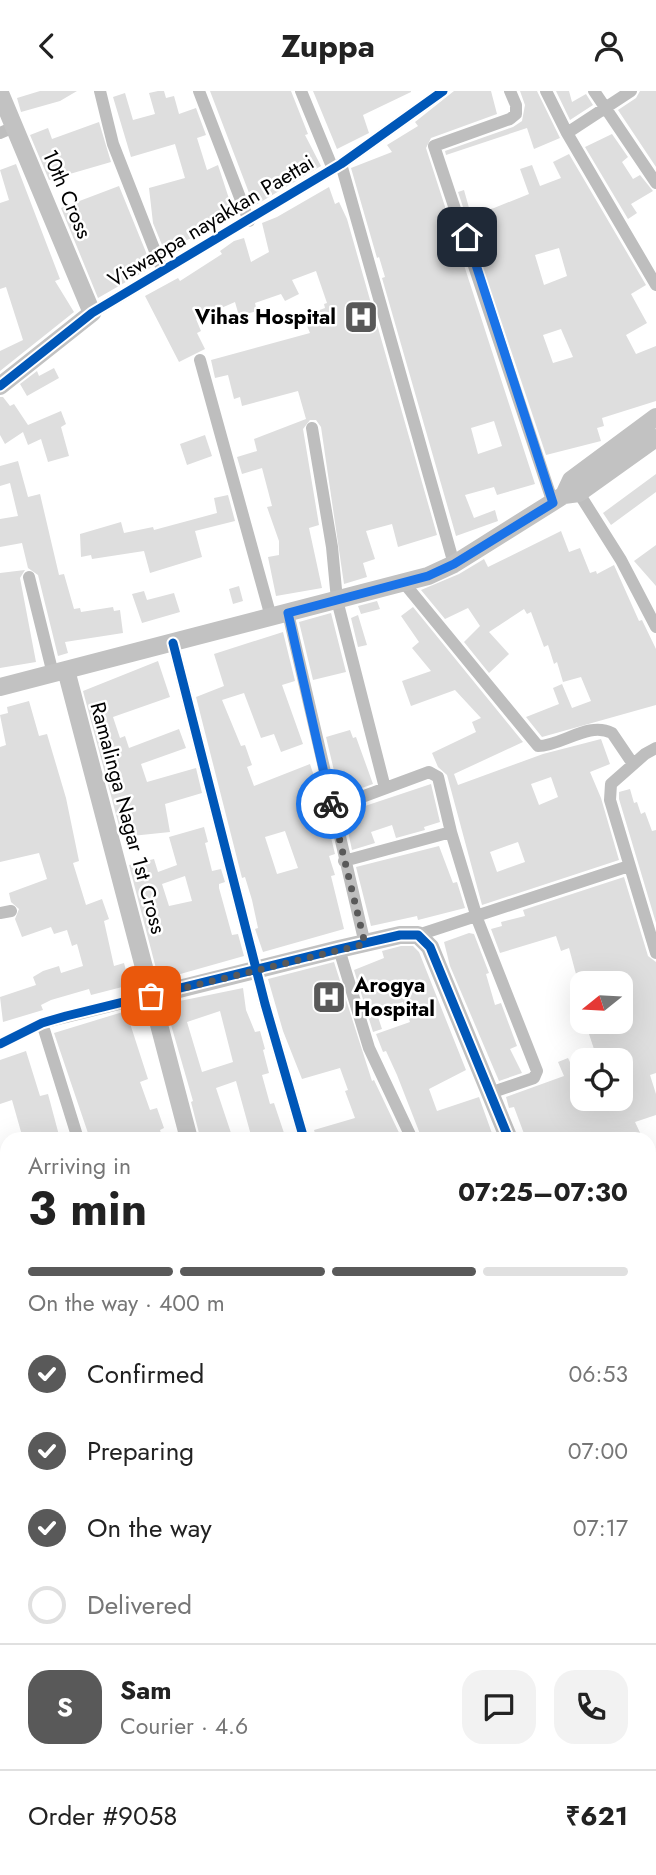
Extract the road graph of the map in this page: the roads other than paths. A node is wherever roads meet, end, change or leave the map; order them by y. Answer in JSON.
{"nodes":[{"id":1,"x":100,"y":91,"type":"edge"},
{"id":2,"x":199,"y":91,"type":"edge"},
{"id":3,"x":301,"y":91,"type":"edge"},
{"id":4,"x":443,"y":91,"type":"edge"},
{"id":5,"x":510,"y":91,"type":"edge"},
{"id":6,"x":546,"y":91,"type":"edge"},
{"id":7,"x":594,"y":91,"type":"edge"},
{"id":8,"x":631,"y":91,"type":"edge"},
{"id":9,"x":2,"y":92,"type":"edge"},
{"id":10,"x":605,"y":108,"type":"junction"},
{"id":11,"x":7,"y":130,"type":"edge"},
{"id":12,"x":567,"y":133,"type":"junction"},
{"id":13,"x":337,"y":167,"type":"junction"},
{"id":14,"x":656,"y":183,"type":"edge"},
{"id":15,"x":249,"y":221,"type":"junction"},
{"id":16,"x":162,"y":269,"type":"junction"},
{"id":17,"x":656,"y":285,"type":"edge"},
{"id":18,"x":92,"y":313,"type":"junction"},
{"id":19,"x":200,"y":360,"type":"dead end"},
{"id":20,"x":0,"y":386,"type":"edge"},
{"id":21,"x":656,"y":417,"type":"edge"},
{"id":22,"x":312,"y":428,"type":"dead end"},
{"id":23,"x":656,"y":438,"type":"edge"},
{"id":24,"x":567,"y":493,"type":"junction"},
{"id":25,"x":454,"y":564,"type":"junction"},
{"id":26,"x":29,"y":576,"type":"dead end"},
{"id":27,"x":404,"y":583,"type":"junction"},
{"id":28,"x":337,"y":600,"type":"junction"},
{"id":29,"x":279,"y":615,"type":"junction"},
{"id":30,"x":656,"y":627,"type":"edge"},
{"id":31,"x":173,"y":643,"type":"junction"},
{"id":32,"x":60,"y":672,"type":"junction"},
{"id":33,"x":0,"y":688,"type":"edge"},
{"id":34,"x":656,"y":748,"type":"edge"},
{"id":35,"x":633,"y":764,"type":"junction"},
{"id":36,"x":385,"y":788,"type":"junction"},
{"id":37,"x":332,"y":808,"type":"junction"},
{"id":38,"x":451,"y":832,"type":"junction"},
{"id":39,"x":344,"y":861,"type":"junction"},
{"id":40,"x":629,"y":866,"type":"junction"},
{"id":41,"x":476,"y":914,"type":"junction"},
{"id":42,"x":418,"y":935,"type":"junction"},
{"id":43,"x":365,"y":944,"type":"junction"},
{"id":44,"x":339,"y":949,"type":"junction"},
{"id":45,"x":656,"y":953,"type":"edge"},
{"id":46,"x":257,"y":969,"type":"junction"},
{"id":47,"x":151,"y":996,"type":"junction"},
{"id":48,"x":42,"y":1023,"type":"junction"},
{"id":49,"x":0,"y":1044,"type":"edge"},
{"id":50,"x":490,"y":1093,"type":"junction"},
{"id":51,"x":76,"y":1132,"type":"edge"},
{"id":52,"x":187,"y":1132,"type":"edge"},
{"id":53,"x":302,"y":1132,"type":"edge"},
{"id":54,"x":409,"y":1132,"type":"edge"},
{"id":55,"x":506,"y":1132,"type":"edge"}],
"edges":[{"from":1,"to":16,"type":"street"},
{"from":2,"to":15,"type":"street"},
{"from":3,"to":13,"type":"street"},
{"from":4,"to":13,"type":"street","name":"Viswappa nayakkan Paettai"},
{"from":5,"to":24,"type":"street"},
{"from":6,"to":12,"type":"street"},
{"from":7,"to":10,"type":"street"},
{"from":8,"to":10,"type":"street"},
{"from":9,"to":11,"type":"street","name":"10th Cross"},
{"from":10,"to":12,"type":"street"},
{"from":10,"to":14,"type":"street"},
{"from":11,"to":18,"type":"street","name":"10th Cross"},
{"from":12,"to":17,"type":"street"},
{"from":13,"to":15,"type":"street","name":"Viswappa nayakkan Paettai"},
{"from":13,"to":25,"type":"street"},
{"from":15,"to":16,"type":"street","name":"Viswappa nayakkan Paettai"},
{"from":16,"to":18,"type":"street","name":"Viswappa nayakkan Paettai"},
{"from":18,"to":20,"type":"street","name":"Viswappa nayakkan Paettai"},
{"from":19,"to":29,"type":"street"},
{"from":21,"to":24,"type":"street"},
{"from":22,"to":28,"type":"street"},
{"from":23,"to":24,"type":"street"},
{"from":24,"to":25,"type":"street"},
{"from":24,"to":30,"type":"street"},
{"from":25,"to":27,"type":"street"},
{"from":26,"to":32,"type":"street"},
{"from":27,"to":28,"type":"street"},
{"from":27,"to":35,"type":"street"},
{"from":28,"to":29,"type":"street"},
{"from":28,"to":36,"type":"street"},
{"from":29,"to":31,"type":"street"},
{"from":29,"to":37,"type":"street"},
{"from":31,"to":32,"type":"street"},
{"from":31,"to":46,"type":"street"},
{"from":32,"to":33,"type":"street"},
{"from":32,"to":47,"type":"street","name":"Ramalinga Nagar 1st Cross"},
{"from":34,"to":35,"type":"street"},
{"from":35,"to":40,"type":"street"},
{"from":36,"to":37,"type":"street"},
{"from":36,"to":38,"type":"street"},
{"from":37,"to":39,"type":"street"},
{"from":38,"to":39,"type":"street"},
{"from":38,"to":41,"type":"street"},
{"from":39,"to":43,"type":"street"},
{"from":40,"to":41,"type":"street"},
{"from":40,"to":45,"type":"street"},
{"from":41,"to":42,"type":"street"},
{"from":41,"to":50,"type":"street"},
{"from":42,"to":43,"type":"street"},
{"from":42,"to":50,"type":"street"},
{"from":43,"to":44,"type":"street"},
{"from":44,"to":46,"type":"street"},
{"from":44,"to":54,"type":"street"},
{"from":46,"to":47,"type":"street"},
{"from":46,"to":53,"type":"street"},
{"from":47,"to":48,"type":"street"},
{"from":47,"to":52,"type":"street","name":"Ramalinga Nagar 1st Cross"},
{"from":48,"to":49,"type":"street"},
{"from":48,"to":51,"type":"street"},
{"from":50,"to":55,"type":"street"}]}
